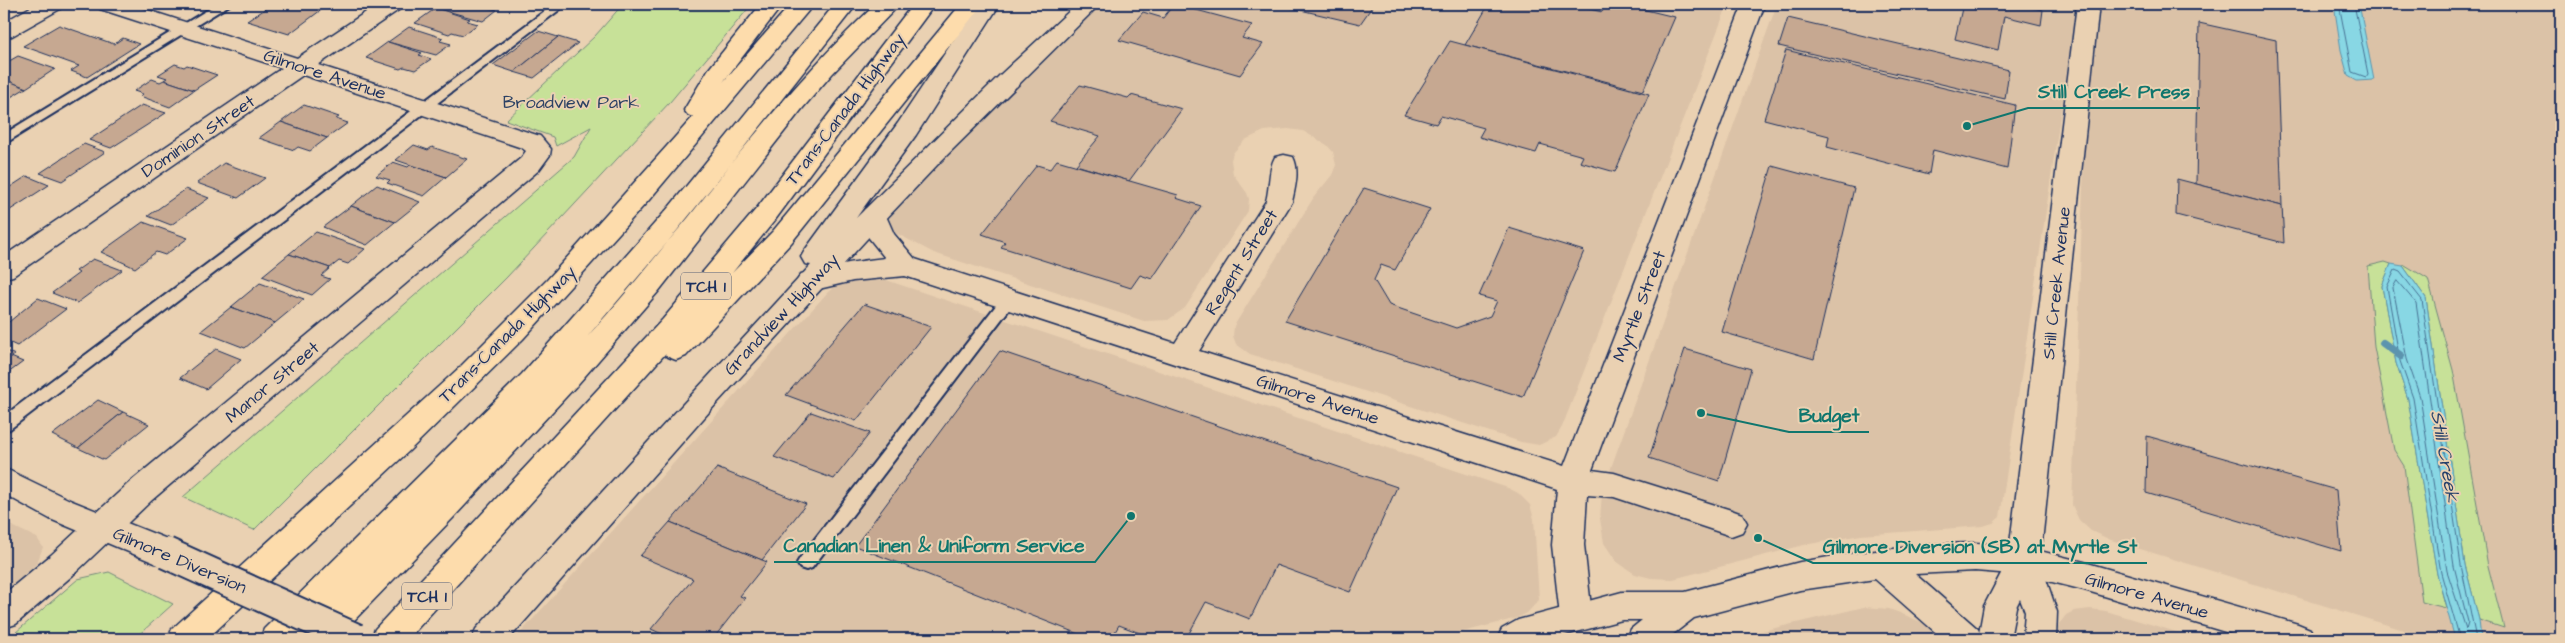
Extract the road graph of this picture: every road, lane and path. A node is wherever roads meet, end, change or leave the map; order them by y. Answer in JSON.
{"nodes":[{"id":1,"x":52,"y":4,"type":"edge"},
{"id":2,"x":108,"y":4,"type":"edge"},
{"id":3,"x":225,"y":4,"type":"edge"},
{"id":4,"x":392,"y":4,"type":"edge"},
{"id":5,"x":561,"y":4,"type":"edge"},
{"id":6,"x":772,"y":4,"type":"edge"},
{"id":7,"x":803,"y":4,"type":"edge"},
{"id":8,"x":846,"y":4,"type":"edge"},
{"id":9,"x":889,"y":4,"type":"edge"},
{"id":10,"x":924,"y":4,"type":"edge"},
{"id":11,"x":972,"y":4,"type":"edge"},
{"id":12,"x":988,"y":4,"type":"edge"},
{"id":13,"x":1089,"y":4,"type":"edge"},
{"id":14,"x":1754,"y":4,"type":"edge"},
{"id":15,"x":2088,"y":4,"type":"edge"},
{"id":16,"x":185,"y":28,"type":"junction"},
{"id":17,"x":4,"y":31,"type":"edge"},
{"id":18,"x":302,"y":66,"type":"junction"},
{"id":19,"x":425,"y":106,"type":"junction"},
{"id":20,"x":4,"y":140,"type":"edge"},
{"id":21,"x":539,"y":149,"type":"joint"},
{"id":22,"x":1284,"y":163,"type":"dead end"},
{"id":23,"x":666,"y":164,"type":"junction"},
{"id":24,"x":874,"y":215,"type":"junction"},
{"id":25,"x":906,"y":266,"type":"junction"},
{"id":26,"x":4,"y":269,"type":"edge"},
{"id":27,"x":810,"y":281,"type":"junction"},
{"id":28,"x":1009,"y":299,"type":"junction"},
{"id":29,"x":1182,"y":355,"type":"junction"},
{"id":30,"x":705,"y":396,"type":"junction"},
{"id":31,"x":4,"y":425,"type":"edge"},
{"id":32,"x":4,"y":480,"type":"edge"},
{"id":33,"x":1573,"y":481,"type":"junction"},
{"id":34,"x":1731,"y":523,"type":"dead end"},
{"id":35,"x":102,"y":527,"type":"junction"},
{"id":36,"x":468,"y":553,"type":"junction"},
{"id":37,"x":2024,"y":561,"type":"junction"},
{"id":38,"x":806,"y":563,"type":"dead end"},
{"id":39,"x":1881,"y":564,"type":"junction"},
{"id":40,"x":1685,"y":606,"type":"junction"},
{"id":41,"x":4,"y":614,"type":"edge"},
{"id":42,"x":1576,"y":616,"type":"junction"},
{"id":43,"x":184,"y":639,"type":"edge"},
{"id":44,"x":276,"y":639,"type":"edge"},
{"id":45,"x":314,"y":639,"type":"edge"},
{"id":46,"x":356,"y":639,"type":"edge"},
{"id":47,"x":387,"y":639,"type":"edge"},
{"id":48,"x":488,"y":639,"type":"edge"},
{"id":49,"x":1514,"y":639,"type":"edge"},
{"id":50,"x":1643,"y":639,"type":"edge"},
{"id":51,"x":1966,"y":639,"type":"edge"},
{"id":52,"x":1994,"y":639,"type":"edge"},
{"id":53,"x":2039,"y":639,"type":"edge"},
{"id":54,"x":2298,"y":639,"type":"edge"}],
"edges":[{"from":1,"to":17,"type":"street"},
{"from":2,"to":16,"type":"street","name":"Gilmore Avenue"},
{"from":3,"to":16,"type":"lane"},
{"from":4,"to":18,"type":"street","name":"Dominion Street"},
{"from":5,"to":19,"type":"lane"},
{"from":6,"to":23,"type":"highway"},
{"from":7,"to":23,"type":"highway","name":"Trans-Canada Highway"},
{"from":8,"to":44,"type":"highway"},
{"from":9,"to":45,"type":"highway"},
{"from":10,"to":36,"type":"highway","name":"Trans-Canada Highway","number":"TCH 1"},
{"from":11,"to":36,"type":"highway"},
{"from":12,"to":30,"type":"street"},
{"from":13,"to":24,"type":"street","name":"Grandview Highway"},
{"from":14,"to":33,"type":"street","name":"Myrtle Street"},
{"from":15,"to":37,"type":"street","name":"Still Creek Avenue"},
{"from":16,"to":18,"type":"street","name":"Gilmore Avenue"},
{"from":16,"to":20,"type":"lane"},
{"from":18,"to":19,"type":"street","name":"Gilmore Avenue"},
{"from":18,"to":26,"type":"street","name":"Dominion Street"},
{"from":19,"to":21,"type":"street","name":"Gilmore Avenue"},
{"from":19,"to":31,"type":"lane"},
{"from":21,"to":35,"type":"street","name":"Manor Street"},
{"from":22,"to":29,"type":"street","name":"Regent Street"},
{"from":23,"to":43,"type":"highway","name":"Trans-Canada Highway"},
{"from":24,"to":25,"type":"street"},
{"from":24,"to":27,"type":"street","name":"Grandview Highway"},
{"from":25,"to":27,"type":"street","name":"Gilmore Avenue"},
{"from":25,"to":28,"type":"street","name":"Gilmore Avenue"},
{"from":27,"to":30,"type":"street","name":"Grandview Highway"},
{"from":28,"to":29,"type":"street","name":"Gilmore Avenue"},
{"from":28,"to":38,"type":"lane"},
{"from":29,"to":33,"type":"street","name":"Gilmore Avenue"},
{"from":30,"to":48,"type":"street","name":"Grandview Highway"},
{"from":32,"to":35,"type":"street","name":"Gilmore Diversion"},
{"from":33,"to":34,"type":"street","name":"Gilmore Avenue"},
{"from":33,"to":42,"type":"street","name":"Myrtle Street"},
{"from":35,"to":41,"type":"street","name":"Manor Street"},
{"from":35,"to":46,"type":"street","name":"Gilmore Diversion","bridge":true},
{"from":36,"to":47,"type":"highway","name":"Trans-Canada Highway","number":"TCH 1"},
{"from":37,"to":39,"type":"street"},
{"from":37,"to":52,"type":"street","name":"Still Creek Avenue"},
{"from":37,"to":53,"type":"street","name":"Still Creek Avenue"},
{"from":37,"to":54,"type":"street","name":"Gilmore Avenue"},
{"from":39,"to":40,"type":"street"},
{"from":39,"to":51,"type":"street"},
{"from":40,"to":42,"type":"street"},
{"from":40,"to":50,"type":"street"},
{"from":42,"to":49,"type":"street"}]}
